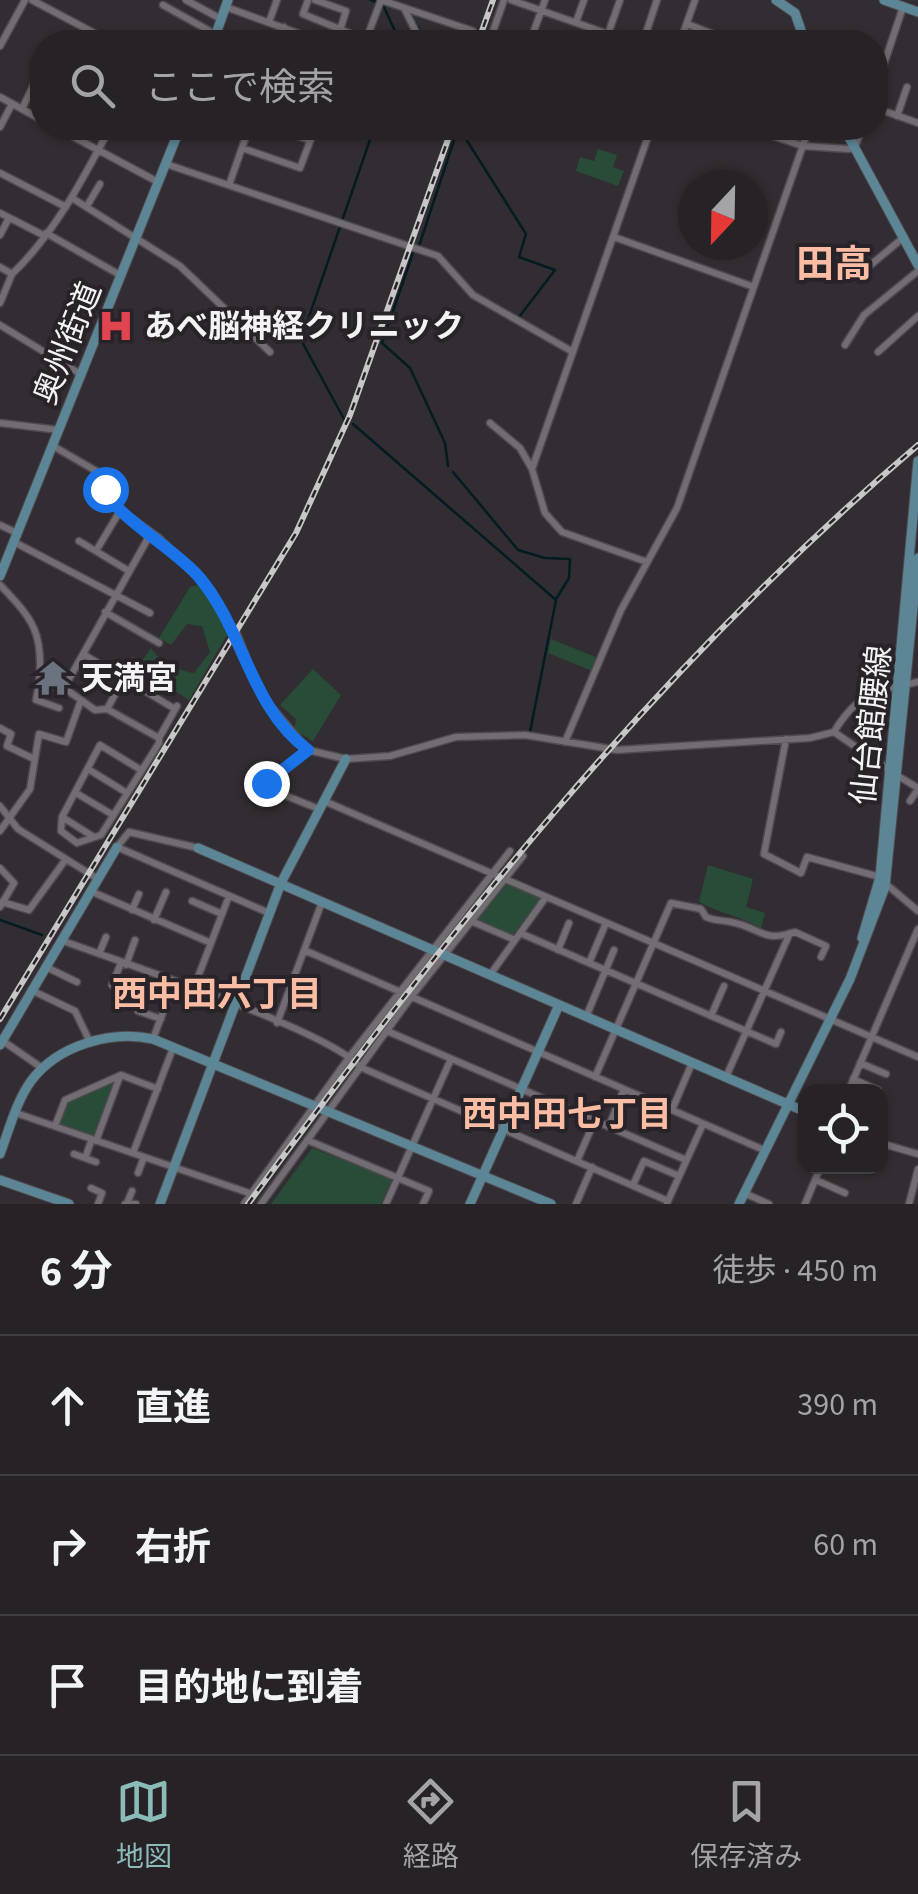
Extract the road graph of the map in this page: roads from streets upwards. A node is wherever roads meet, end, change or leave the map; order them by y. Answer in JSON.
{"nodes":[{"id":1,"x":29,"y":0,"type":"edge"},
{"id":2,"x":186,"y":0,"type":"edge"},
{"id":3,"x":276,"y":0,"type":"edge"},
{"id":4,"x":308,"y":0,"type":"edge"},
{"id":5,"x":316,"y":0,"type":"edge"},
{"id":6,"x":380,"y":0,"type":"edge"},
{"id":7,"x":507,"y":0,"type":"edge"},
{"id":8,"x":545,"y":0,"type":"edge"},
{"id":9,"x":584,"y":0,"type":"edge"},
{"id":10,"x":620,"y":0,"type":"edge"},
{"id":11,"x":658,"y":0,"type":"edge"},
{"id":12,"x":695,"y":0,"type":"edge"},
{"id":13,"x":776,"y":0,"type":"edge"},
{"id":14,"x":884,"y":0,"type":"edge"},
{"id":15,"x":227,"y":3,"type":"edge"},
{"id":16,"x":163,"y":5,"type":"dead end"},
{"id":17,"x":903,"y":6,"type":"junction"},
{"id":18,"x":407,"y":8,"type":"junction"},
{"id":19,"x":542,"y":11,"type":"junction"},
{"id":20,"x":918,"y":12,"type":"edge"},
{"id":21,"x":221,"y":18,"type":"junction"},
{"id":22,"x":269,"y":22,"type":"junction"},
{"id":23,"x":576,"y":23,"type":"junction"},
{"id":24,"x":686,"y":24,"type":"junction"},
{"id":25,"x":284,"y":27,"type":"junction"},
{"id":26,"x":341,"y":27,"type":"junction"},
{"id":27,"x":83,"y":30,"type":"edge"},
{"id":28,"x":202,"y":30,"type":"edge"},
{"id":29,"x":217,"y":30,"type":"edge"},
{"id":30,"x":283,"y":30,"type":"edge"},
{"id":31,"x":292,"y":30,"type":"edge"},
{"id":32,"x":347,"y":30,"type":"edge"},
{"id":33,"x":373,"y":30,"type":"edge"},
{"id":34,"x":416,"y":30,"type":"edge"},
{"id":35,"x":470,"y":30,"type":"edge"},
{"id":36,"x":494,"y":30,"type":"edge"},
{"id":37,"x":535,"y":30,"type":"edge"},
{"id":38,"x":596,"y":30,"type":"edge"},
{"id":39,"x":609,"y":30,"type":"edge"},
{"id":40,"x":647,"y":30,"type":"edge"},
{"id":41,"x":684,"y":30,"type":"edge"},
{"id":42,"x":702,"y":30,"type":"edge"},
{"id":43,"x":800,"y":30,"type":"edge"},
{"id":44,"x":0,"y":46,"type":"edge"},
{"id":45,"x":888,"y":52,"type":"edge"},
{"id":46,"x":906,"y":86,"type":"dead end"},
{"id":47,"x":30,"y":92,"type":"edge"},
{"id":48,"x":0,"y":97,"type":"edge"},
{"id":49,"x":12,"y":104,"type":"junction"},
{"id":50,"x":22,"y":109,"type":"junction"},
{"id":51,"x":30,"y":113,"type":"edge"},
{"id":52,"x":888,"y":113,"type":"edge"},
{"id":53,"x":897,"y":116,"type":"junction"},
{"id":54,"x":918,"y":123,"type":"edge"},
{"id":55,"x":0,"y":127,"type":"edge"},
{"id":56,"x":79,"y":140,"type":"edge"},
{"id":57,"x":103,"y":140,"type":"edge"},
{"id":58,"x":175,"y":140,"type":"edge"},
{"id":59,"x":245,"y":140,"type":"edge"},
{"id":60,"x":310,"y":140,"type":"edge"},
{"id":61,"x":648,"y":140,"type":"edge"},
{"id":62,"x":785,"y":140,"type":"edge"},
{"id":63,"x":805,"y":140,"type":"edge"},
{"id":64,"x":851,"y":140,"type":"edge"},
{"id":65,"x":857,"y":140,"type":"edge"},
{"id":66,"x":803,"y":146,"type":"junction"},
{"id":67,"x":855,"y":146,"type":"junction"},
{"id":68,"x":242,"y":148,"type":"junction"},
{"id":69,"x":98,"y":150,"type":"junction"},
{"id":70,"x":166,"y":164,"type":"junction"},
{"id":71,"x":0,"y":173,"type":"edge"},
{"id":72,"x":158,"y":182,"type":"junction"},
{"id":73,"x":100,"y":184,"type":"dead end"},
{"id":74,"x":229,"y":184,"type":"junction"},
{"id":75,"x":72,"y":198,"type":"junction"},
{"id":76,"x":87,"y":206,"type":"junction"},
{"id":77,"x":66,"y":207,"type":"junction"},
{"id":78,"x":0,"y":213,"type":"edge"},
{"id":79,"x":9,"y":218,"type":"junction"},
{"id":80,"x":45,"y":234,"type":"junction"},
{"id":81,"x":0,"y":235,"type":"edge"},
{"id":82,"x":136,"y":236,"type":"junction"},
{"id":83,"x":905,"y":236,"type":"junction"},
{"id":84,"x":614,"y":237,"type":"junction"},
{"id":85,"x":0,"y":267,"type":"edge"},
{"id":86,"x":867,"y":268,"type":"dead end"},
{"id":87,"x":918,"y":268,"type":"edge"},
{"id":88,"x":12,"y":274,"type":"junction"},
{"id":89,"x":122,"y":276,"type":"junction"},
{"id":90,"x":754,"y":287,"type":"junction"},
{"id":91,"x":0,"y":303,"type":"edge"},
{"id":92,"x":918,"y":316,"type":"edge"},
{"id":93,"x":0,"y":326,"type":"edge"},
{"id":94,"x":845,"y":345,"type":"dead end"},
{"id":95,"x":270,"y":352,"type":"dead end"},
{"id":96,"x":572,"y":352,"type":"junction"},
{"id":97,"x":878,"y":352,"type":"dead end"},
{"id":98,"x":82,"y":376,"type":"junction"},
{"id":99,"x":490,"y":422,"type":"dead end"},
{"id":100,"x":0,"y":423,"type":"edge"},
{"id":101,"x":58,"y":430,"type":"junction"},
{"id":102,"x":52,"y":446,"type":"junction"},
{"id":103,"x":918,"y":461,"type":"edge"},
{"id":104,"x":532,"y":469,"type":"junction"},
{"id":105,"x":120,"y":511,"type":"junction"},
{"id":106,"x":0,"y":524,"type":"edge"},
{"id":107,"x":151,"y":532,"type":"junction"},
{"id":108,"x":16,"y":538,"type":"junction"},
{"id":109,"x":79,"y":541,"type":"dead end"},
{"id":110,"x":96,"y":551,"type":"junction"},
{"id":111,"x":918,"y":558,"type":"edge"},
{"id":112,"x":647,"y":562,"type":"junction"},
{"id":113,"x":129,"y":571,"type":"junction"},
{"id":114,"x":0,"y":576,"type":"edge"},
{"id":115,"x":0,"y":585,"type":"edge"},
{"id":116,"x":116,"y":594,"type":"junction"},
{"id":117,"x":105,"y":612,"type":"junction"},
{"id":118,"x":150,"y":613,"type":"dead end"},
{"id":119,"x":159,"y":643,"type":"dead end"},
{"id":120,"x":83,"y":654,"type":"junction"},
{"id":121,"x":140,"y":665,"type":"dead end"},
{"id":122,"x":124,"y":678,"type":"junction"},
{"id":123,"x":39,"y":684,"type":"junction"},
{"id":124,"x":909,"y":684,"type":"edge"},
{"id":125,"x":64,"y":688,"type":"junction"},
{"id":126,"x":81,"y":700,"type":"junction"},
{"id":127,"x":60,"y":708,"type":"dead end"},
{"id":128,"x":107,"y":709,"type":"junction"},
{"id":129,"x":0,"y":728,"type":"edge"},
{"id":130,"x":834,"y":732,"type":"junction"},
{"id":131,"x":159,"y":738,"type":"junction"},
{"id":132,"x":786,"y":739,"type":"junction"},
{"id":133,"x":66,"y":742,"type":"junction"},
{"id":134,"x":565,"y":742,"type":"junction"},
{"id":135,"x":308,"y":750,"type":"junction"},
{"id":136,"x":61,"y":754,"type":"dead end"},
{"id":137,"x":32,"y":758,"type":"junction"},
{"id":138,"x":346,"y":759,"type":"junction"},
{"id":139,"x":88,"y":769,"type":"junction"},
{"id":140,"x":141,"y":770,"type":"junction"},
{"id":141,"x":895,"y":773,"type":"junction"},
{"id":142,"x":918,"y":788,"type":"edge"},
{"id":143,"x":76,"y":793,"type":"junction"},
{"id":144,"x":127,"y":793,"type":"junction"},
{"id":145,"x":910,"y":800,"type":"dead end"},
{"id":146,"x":322,"y":805,"type":"junction"},
{"id":147,"x":0,"y":806,"type":"edge"},
{"id":148,"x":113,"y":815,"type":"junction"},
{"id":149,"x":62,"y":817,"type":"junction"},
{"id":150,"x":10,"y":818,"type":"junction"},
{"id":151,"x":0,"y":832,"type":"edge"},
{"id":152,"x":94,"y":837,"type":"junction"},
{"id":153,"x":117,"y":847,"type":"junction"},
{"id":154,"x":198,"y":848,"type":"joint"},
{"id":155,"x":510,"y":851,"type":"dead end"},
{"id":156,"x":524,"y":856,"type":"dead end"},
{"id":157,"x":66,"y":859,"type":"junction"},
{"id":158,"x":0,"y":868,"type":"edge"},
{"id":159,"x":492,"y":874,"type":"junction"},
{"id":160,"x":98,"y":879,"type":"junction"},
{"id":161,"x":505,"y":879,"type":"junction"},
{"id":162,"x":883,"y":880,"type":"junction"},
{"id":163,"x":280,"y":884,"type":"junction"},
{"id":164,"x":90,"y":891,"type":"junction"},
{"id":165,"x":166,"y":892,"type":"dead end"},
{"id":166,"x":138,"y":894,"type":"dead end"},
{"id":167,"x":229,"y":896,"type":"junction"},
{"id":168,"x":546,"y":897,"type":"junction"},
{"id":169,"x":192,"y":901,"type":"dead end"},
{"id":170,"x":322,"y":902,"type":"junction"},
{"id":171,"x":1,"y":904,"type":"edge"},
{"id":172,"x":132,"y":910,"type":"junction"},
{"id":173,"x":918,"y":911,"type":"edge"},
{"id":174,"x":269,"y":913,"type":"junction"},
{"id":175,"x":222,"y":914,"type":"junction"},
{"id":176,"x":154,"y":920,"type":"junction"},
{"id":177,"x":471,"y":921,"type":"junction"},
{"id":178,"x":569,"y":923,"type":"dead end"},
{"id":179,"x":606,"y":923,"type":"junction"},
{"id":180,"x":918,"y":929,"type":"edge"},
{"id":181,"x":790,"y":934,"type":"junction"},
{"id":182,"x":106,"y":937,"type":"dead end"},
{"id":183,"x":518,"y":937,"type":"junction"},
{"id":184,"x":60,"y":940,"type":"junction"},
{"id":185,"x":135,"y":940,"type":"dead end"},
{"id":186,"x":211,"y":943,"type":"junction"},
{"id":187,"x":654,"y":943,"type":"junction"},
{"id":188,"x":304,"y":950,"type":"junction"},
{"id":189,"x":432,"y":950,"type":"junction"},
{"id":190,"x":558,"y":950,"type":"junction"},
{"id":191,"x":614,"y":950,"type":"dead end"},
{"id":192,"x":98,"y":954,"type":"junction"},
{"id":193,"x":444,"y":955,"type":"junction"},
{"id":194,"x":821,"y":956,"type":"dead end"},
{"id":195,"x":589,"y":963,"type":"junction"},
{"id":196,"x":124,"y":964,"type":"junction"},
{"id":197,"x":44,"y":966,"type":"junction"},
{"id":198,"x":606,"y":970,"type":"junction"},
{"id":199,"x":490,"y":975,"type":"junction"},
{"id":200,"x":76,"y":982,"type":"dead end"},
{"id":201,"x":174,"y":983,"type":"junction"},
{"id":202,"x":636,"y":984,"type":"junction"},
{"id":203,"x":724,"y":986,"type":"dead end"},
{"id":204,"x":118,"y":987,"type":"dead end"},
{"id":205,"x":30,"y":989,"type":"junction"},
{"id":206,"x":193,"y":990,"type":"junction"},
{"id":207,"x":400,"y":991,"type":"junction"},
{"id":208,"x":765,"y":992,"type":"junction"},
{"id":209,"x":412,"y":996,"type":"junction"},
{"id":210,"x":559,"y":1005,"type":"junction"},
{"id":211,"x":235,"y":1006,"type":"junction"},
{"id":212,"x":138,"y":1010,"type":"dead end"},
{"id":213,"x":586,"y":1016,"type":"junction"},
{"id":214,"x":711,"y":1016,"type":"junction"},
{"id":215,"x":828,"y":1018,"type":"junction"},
{"id":216,"x":161,"y":1019,"type":"junction"},
{"id":217,"x":277,"y":1023,"type":"junction"},
{"id":218,"x":616,"y":1029,"type":"junction"},
{"id":219,"x":387,"y":1030,"type":"junction"},
{"id":220,"x":746,"y":1032,"type":"junction"},
{"id":221,"x":781,"y":1032,"type":"dead end"},
{"id":222,"x":872,"y":1037,"type":"junction"},
{"id":223,"x":153,"y":1040,"type":"junction"},
{"id":224,"x":1,"y":1042,"type":"edge"},
{"id":225,"x":90,"y":1042,"type":"junction"},
{"id":226,"x":173,"y":1048,"type":"junction"},
{"id":227,"x":538,"y":1052,"type":"junction"},
{"id":228,"x":350,"y":1056,"type":"junction"},
{"id":229,"x":918,"y":1057,"type":"edge"},
{"id":230,"x":451,"y":1058,"type":"junction"},
{"id":231,"x":692,"y":1063,"type":"junction"},
{"id":232,"x":860,"y":1063,"type":"junction"},
{"id":233,"x":212,"y":1064,"type":"junction"},
{"id":234,"x":360,"y":1068,"type":"junction"},
{"id":235,"x":43,"y":1069,"type":"junction"},
{"id":236,"x":886,"y":1074,"type":"dead end"},
{"id":237,"x":121,"y":1076,"type":"junction"},
{"id":238,"x":596,"y":1076,"type":"junction"},
{"id":239,"x":726,"y":1077,"type":"junction"},
{"id":240,"x":853,"y":1079,"type":"junction"},
{"id":241,"x":851,"y":1084,"type":"edge"},
{"id":242,"x":864,"y":1084,"type":"edge"},
{"id":243,"x":521,"y":1088,"type":"junction"},
{"id":244,"x":158,"y":1089,"type":"junction"},
{"id":245,"x":624,"y":1090,"type":"junction"},
{"id":246,"x":434,"y":1099,"type":"junction"},
{"id":247,"x":786,"y":1103,"type":"junction"},
{"id":248,"x":315,"y":1106,"type":"junction"},
{"id":249,"x":798,"y":1108,"type":"edge"},
{"id":250,"x":672,"y":1110,"type":"junction"},
{"id":251,"x":328,"y":1112,"type":"junction"},
{"id":252,"x":16,"y":1113,"type":"junction"},
{"id":253,"x":595,"y":1120,"type":"junction"},
{"id":254,"x":703,"y":1124,"type":"junction"},
{"id":255,"x":55,"y":1126,"type":"junction"},
{"id":256,"x":609,"y":1126,"type":"junction"},
{"id":257,"x":502,"y":1129,"type":"junction"},
{"id":258,"x":94,"y":1140,"type":"junction"},
{"id":259,"x":307,"y":1140,"type":"junction"},
{"id":260,"x":888,"y":1145,"type":"edge"},
{"id":261,"x":412,"y":1147,"type":"junction"},
{"id":262,"x":764,"y":1150,"type":"junction"},
{"id":263,"x":133,"y":1153,"type":"junction"},
{"id":264,"x":0,"y":1154,"type":"edge"},
{"id":265,"x":74,"y":1154,"type":"dead end"},
{"id":266,"x":918,"y":1154,"type":"edge"},
{"id":267,"x":144,"y":1157,"type":"junction"},
{"id":268,"x":84,"y":1158,"type":"junction"},
{"id":269,"x":686,"y":1160,"type":"junction"},
{"id":270,"x":576,"y":1161,"type":"junction"},
{"id":271,"x":96,"y":1162,"type":"dead end"},
{"id":272,"x":174,"y":1167,"type":"junction"},
{"id":273,"x":592,"y":1168,"type":"junction"},
{"id":274,"x":918,"y":1169,"type":"edge"},
{"id":275,"x":138,"y":1173,"type":"dead end"},
{"id":276,"x":818,"y":1174,"type":"edge"},
{"id":277,"x":482,"y":1176,"type":"junction"},
{"id":278,"x":679,"y":1176,"type":"junction"},
{"id":279,"x":398,"y":1178,"type":"junction"},
{"id":280,"x":0,"y":1180,"type":"edge"},
{"id":281,"x":816,"y":1180,"type":"junction"},
{"id":282,"x":633,"y":1186,"type":"junction"},
{"id":283,"x":91,"y":1188,"type":"dead end"},
{"id":284,"x":132,"y":1191,"type":"dead end"},
{"id":285,"x":744,"y":1193,"type":"junction"},
{"id":286,"x":845,"y":1193,"type":"dead end"},
{"id":287,"x":252,"y":1194,"type":"junction"},
{"id":288,"x":667,"y":1202,"type":"edge"},
{"id":289,"x":130,"y":1203,"type":"edge"},
{"id":290,"x":69,"y":1204,"type":"edge"},
{"id":291,"x":98,"y":1204,"type":"edge"},
{"id":292,"x":160,"y":1204,"type":"edge"},
{"id":293,"x":244,"y":1204,"type":"edge"},
{"id":294,"x":261,"y":1204,"type":"edge"},
{"id":295,"x":386,"y":1204,"type":"edge"},
{"id":296,"x":423,"y":1204,"type":"edge"},
{"id":297,"x":470,"y":1204,"type":"edge"},
{"id":298,"x":551,"y":1204,"type":"edge"},
{"id":299,"x":576,"y":1204,"type":"edge"},
{"id":300,"x":738,"y":1204,"type":"edge"},
{"id":301,"x":769,"y":1204,"type":"edge"},
{"id":302,"x":805,"y":1204,"type":"edge"},
{"id":303,"x":909,"y":1204,"type":"edge"}],
"edges":[{"from":1,"to":27,"type":"street"},
{"from":1,"to":44,"type":"street"},
{"from":2,"to":21,"type":"street"},
{"from":3,"to":22,"type":"street"},
{"from":4,"to":26,"type":"street"},
{"from":5,"to":26,"type":"street"},
{"from":6,"to":18,"type":"street"},
{"from":6,"to":33,"type":"street"},
{"from":7,"to":19,"type":"street"},
{"from":7,"to":36,"type":"street"},
{"from":8,"to":19,"type":"street"},
{"from":9,"to":23,"type":"street"},
{"from":10,"to":39,"type":"street"},
{"from":11,"to":40,"type":"street"},
{"from":12,"to":24,"type":"street"},
{"from":13,"to":43,"type":"street"},
{"from":14,"to":17,"type":"street"},
{"from":15,"to":21,"type":"street"},
{"from":15,"to":22,"type":"street"},
{"from":16,"to":28,"type":"street"},
{"from":17,"to":20,"type":"street"},
{"from":17,"to":45,"type":"street"},
{"from":18,"to":34,"type":"street"},
{"from":18,"to":35,"type":"street"},
{"from":19,"to":23,"type":"street"},
{"from":19,"to":37,"type":"street"},
{"from":21,"to":29,"type":"street"},
{"from":22,"to":25,"type":"street"},
{"from":23,"to":38,"type":"street"},
{"from":24,"to":41,"type":"street"},
{"from":24,"to":42,"type":"street"},
{"from":25,"to":30,"type":"street"},
{"from":25,"to":31,"type":"street"},
{"from":26,"to":32,"type":"street"},
{"from":46,"to":53,"type":"street"},
{"from":47,"to":50,"type":"street"},
{"from":48,"to":49,"type":"street"},
{"from":49,"to":50,"type":"street"},
{"from":49,"to":55,"type":"street"},
{"from":50,"to":51,"type":"street"},
{"from":52,"to":53,"type":"street"},
{"from":53,"to":54,"type":"street"},
{"from":56,"to":69,"type":"street"},
{"from":57,"to":69,"type":"street"},
{"from":58,"to":70,"type":"street","name":"奥州街道"},
{"from":59,"to":68,"type":"street"},
{"from":60,"to":68,"type":"street"},
{"from":61,"to":84,"type":"street"},
{"from":62,"to":66,"type":"street"},
{"from":63,"to":66,"type":"street"},
{"from":64,"to":67,"type":"street"},
{"from":65,"to":67,"type":"street"},
{"from":66,"to":67,"type":"street"},
{"from":66,"to":90,"type":"street"},
{"from":67,"to":83,"type":"street"},
{"from":68,"to":74,"type":"street"},
{"from":69,"to":72,"type":"street"},
{"from":69,"to":75,"type":"street"},
{"from":70,"to":72,"type":"street","name":"奥州街道"},
{"from":70,"to":74,"type":"street"},
{"from":71,"to":77,"type":"street"},
{"from":72,"to":82,"type":"street","name":"奥州街道"},
{"from":73,"to":76,"type":"street"},
{"from":74,"to":96,"type":"street"},
{"from":75,"to":76,"type":"street"},
{"from":75,"to":77,"type":"street"},
{"from":76,"to":82,"type":"street"},
{"from":77,"to":80,"type":"street"},
{"from":78,"to":79,"type":"street"},
{"from":79,"to":80,"type":"street"},
{"from":79,"to":81,"type":"street"},
{"from":80,"to":88,"type":"street"},
{"from":80,"to":89,"type":"street"},
{"from":82,"to":89,"type":"street","name":"奥州街道"},
{"from":82,"to":95,"type":"street"},
{"from":83,"to":86,"type":"street"},
{"from":83,"to":87,"type":"street"},
{"from":84,"to":90,"type":"street"},
{"from":84,"to":96,"type":"street"},
{"from":85,"to":88,"type":"street"},
{"from":87,"to":94,"type":"street"},
{"from":88,"to":91,"type":"street"},
{"from":89,"to":98,"type":"street","name":"奥州街道"},
{"from":90,"to":112,"type":"street"},
{"from":92,"to":97,"type":"street"},
{"from":93,"to":98,"type":"street"},
{"from":96,"to":104,"type":"street"},
{"from":98,"to":101,"type":"street","name":"奥州街道"},
{"from":99,"to":104,"type":"street"},
{"from":100,"to":101,"type":"street"},
{"from":101,"to":102,"type":"street","name":"奥州街道"},
{"from":102,"to":105,"type":"street"},
{"from":102,"to":108,"type":"street","name":"奥州街道"},
{"from":103,"to":124,"type":"street","name":"仙台館腰線"},
{"from":104,"to":112,"type":"street"},
{"from":105,"to":107,"type":"street"},
{"from":105,"to":110,"type":"street"},
{"from":106,"to":108,"type":"street"},
{"from":107,"to":113,"type":"street"},
{"from":107,"to":135,"type":"street"},
{"from":108,"to":114,"type":"street","name":"奥州街道"},
{"from":108,"to":116,"type":"street"},
{"from":109,"to":110,"type":"street"},
{"from":110,"to":113,"type":"street"},
{"from":111,"to":124,"type":"street","name":"仙台館腰線"},
{"from":112,"to":134,"type":"street"},
{"from":113,"to":116,"type":"street"},
{"from":115,"to":123,"type":"street"},
{"from":116,"to":117,"type":"street"},
{"from":116,"to":118,"type":"street"},
{"from":117,"to":119,"type":"street"},
{"from":117,"to":120,"type":"street"},
{"from":120,"to":122,"type":"street"},
{"from":120,"to":125,"type":"street"},
{"from":121,"to":122,"type":"street"},
{"from":122,"to":128,"type":"street"},
{"from":122,"to":131,"type":"street"},
{"from":123,"to":125,"type":"street"},
{"from":123,"to":127,"type":"street"},
{"from":124,"to":130,"type":"street"},
{"from":124,"to":141,"type":"street","name":"仙台館腰線"},
{"from":125,"to":126,"type":"street"},
{"from":126,"to":128,"type":"street"},
{"from":126,"to":133,"type":"street"},
{"from":128,"to":131,"type":"street"},
{"from":129,"to":137,"type":"street"},
{"from":130,"to":132,"type":"street"},
{"from":130,"to":141,"type":"street"},
{"from":131,"to":140,"type":"street"},
{"from":132,"to":134,"type":"street"},
{"from":132,"to":162,"type":"street"},
{"from":133,"to":136,"type":"street"},
{"from":133,"to":137,"type":"street"},
{"from":134,"to":138,"type":"street"},
{"from":135,"to":138,"type":"street"},
{"from":135,"to":146,"type":"street"},
{"from":137,"to":150,"type":"street"},
{"from":138,"to":146,"type":"street"},
{"from":139,"to":140,"type":"street"},
{"from":139,"to":143,"type":"street"},
{"from":139,"to":144,"type":"street"},
{"from":140,"to":144,"type":"street"},
{"from":141,"to":142,"type":"street"},
{"from":141,"to":162,"type":"street","name":"仙台館腰線"},
{"from":142,"to":145,"type":"street"},
{"from":143,"to":148,"type":"street"},
{"from":143,"to":149,"type":"street"},
{"from":144,"to":148,"type":"street"},
{"from":146,"to":159,"type":"street"},
{"from":146,"to":163,"type":"street"},
{"from":147,"to":150,"type":"street"},
{"from":148,"to":152,"type":"street"},
{"from":149,"to":152,"type":"street"},
{"from":149,"to":152,"type":"street"},
{"from":150,"to":151,"type":"street"},
{"from":150,"to":157,"type":"street"},
{"from":153,"to":154,"type":"street"},
{"from":153,"to":160,"type":"street"},
{"from":153,"to":167,"type":"street"},
{"from":154,"to":163,"type":"street"},
{"from":155,"to":159,"type":"street"},
{"from":156,"to":161,"type":"street"},
{"from":157,"to":160,"type":"street"},
{"from":157,"to":171,"type":"street"},
{"from":158,"to":171,"type":"street"},
{"from":159,"to":161,"type":"street"},
{"from":159,"to":189,"type":"street"},
{"from":160,"to":164,"type":"street"},
{"from":161,"to":168,"type":"street"},
{"from":161,"to":177,"type":"street"},
{"from":162,"to":173,"type":"street"},
{"from":162,"to":215,"type":"street","name":"仙台館腰線"},
{"from":163,"to":170,"type":"street"},
{"from":163,"to":174,"type":"street"},
{"from":164,"to":172,"type":"street"},
{"from":164,"to":184,"type":"street"},
{"from":165,"to":176,"type":"street"},
{"from":166,"to":172,"type":"street"},
{"from":167,"to":174,"type":"street"},
{"from":167,"to":175,"type":"street"},
{"from":168,"to":179,"type":"street"},
{"from":168,"to":183,"type":"street"},
{"from":169,"to":175,"type":"street"},
{"from":170,"to":188,"type":"street"},
{"from":170,"to":189,"type":"street"},
{"from":172,"to":176,"type":"street"},
{"from":174,"to":211,"type":"street"},
{"from":175,"to":186,"type":"street"},
{"from":176,"to":186,"type":"street"},
{"from":177,"to":183,"type":"street"},
{"from":177,"to":193,"type":"street"},
{"from":178,"to":190,"type":"street"},
{"from":179,"to":187,"type":"street"},
{"from":179,"to":195,"type":"street"},
{"from":180,"to":222,"type":"street"},
{"from":181,"to":187,"type":"street"},
{"from":181,"to":194,"type":"street"},
{"from":181,"to":208,"type":"street"},
{"from":182,"to":192,"type":"street"},
{"from":183,"to":190,"type":"street"},
{"from":183,"to":199,"type":"street"},
{"from":184,"to":192,"type":"street"},
{"from":184,"to":197,"type":"street"},
{"from":185,"to":196,"type":"street"},
{"from":186,"to":206,"type":"street"},
{"from":187,"to":202,"type":"street"},
{"from":187,"to":208,"type":"street"},
{"from":188,"to":207,"type":"street"},
{"from":188,"to":217,"type":"street"},
{"from":189,"to":193,"type":"street"},
{"from":189,"to":207,"type":"street"},
{"from":190,"to":195,"type":"street"},
{"from":191,"to":198,"type":"street"},
{"from":192,"to":196,"type":"street"},
{"from":193,"to":199,"type":"street"},
{"from":193,"to":209,"type":"street"},
{"from":195,"to":198,"type":"street"},
{"from":196,"to":201,"type":"street"},
{"from":196,"to":204,"type":"street"},
{"from":197,"to":200,"type":"street"},
{"from":197,"to":205,"type":"street"},
{"from":198,"to":202,"type":"street"},
{"from":198,"to":213,"type":"street"},
{"from":199,"to":210,"type":"street"},
{"from":201,"to":206,"type":"street"},
{"from":201,"to":216,"type":"street"},
{"from":202,"to":214,"type":"street"},
{"from":202,"to":218,"type":"street"},
{"from":203,"to":214,"type":"street"},
{"from":205,"to":224,"type":"street"},
{"from":205,"to":225,"type":"street"},
{"from":206,"to":211,"type":"street"},
{"from":207,"to":209,"type":"street"},
{"from":207,"to":228,"type":"street"},
{"from":208,"to":215,"type":"street"},
{"from":208,"to":220,"type":"street"},
{"from":209,"to":219,"type":"street"},
{"from":209,"to":227,"type":"street"},
{"from":210,"to":213,"type":"street"},
{"from":210,"to":227,"type":"street"},
{"from":211,"to":217,"type":"street"},
{"from":211,"to":233,"type":"street"},
{"from":212,"to":216,"type":"street"},
{"from":213,"to":218,"type":"street"},
{"from":214,"to":220,"type":"street"},
{"from":215,"to":222,"type":"street"},
{"from":215,"to":247,"type":"street","name":"仙台館腰線"},
{"from":216,"to":223,"type":"street"},
{"from":217,"to":228,"type":"street"},
{"from":218,"to":231,"type":"street"},
{"from":218,"to":238,"type":"street"},
{"from":219,"to":230,"type":"street"},
{"from":219,"to":234,"type":"street"},
{"from":220,"to":221,"type":"street"},
{"from":220,"to":239,"type":"street"},
{"from":222,"to":229,"type":"street"},
{"from":222,"to":232,"type":"street"},
{"from":223,"to":225,"type":"street"},
{"from":223,"to":226,"type":"street"},
{"from":224,"to":235,"type":"street"},
{"from":225,"to":235,"type":"street"},
{"from":226,"to":233,"type":"street"},
{"from":226,"to":244,"type":"street"},
{"from":227,"to":238,"type":"street"},
{"from":227,"to":243,"type":"street"},
{"from":228,"to":234,"type":"street"},
{"from":228,"to":248,"type":"street"},
{"from":230,"to":243,"type":"street"},
{"from":230,"to":246,"type":"street"},
{"from":231,"to":239,"type":"street"},
{"from":231,"to":250,"type":"street"},
{"from":232,"to":236,"type":"street"},
{"from":232,"to":240,"type":"street"},
{"from":233,"to":248,"type":"street"},
{"from":233,"to":272,"type":"street"},
{"from":234,"to":246,"type":"street"},
{"from":234,"to":251,"type":"street"},
{"from":235,"to":252,"type":"street"},
{"from":237,"to":244,"type":"street"},
{"from":237,"to":255,"type":"street"},
{"from":237,"to":258,"type":"street"},
{"from":238,"to":245,"type":"street"},
{"from":239,"to":247,"type":"street"},
{"from":240,"to":241,"type":"street"},
{"from":240,"to":242,"type":"street"},
{"from":243,"to":253,"type":"street"},
{"from":243,"to":257,"type":"street"},
{"from":244,"to":263,"type":"street"},
{"from":245,"to":250,"type":"street"},
{"from":245,"to":256,"type":"street"},
{"from":246,"to":257,"type":"street"},
{"from":246,"to":261,"type":"street"},
{"from":247,"to":249,"type":"street"},
{"from":247,"to":262,"type":"street","name":"仙台館腰線"},
{"from":248,"to":251,"type":"street"},
{"from":248,"to":287,"type":"street"},
{"from":250,"to":254,"type":"street"},
{"from":251,"to":259,"type":"street"},
{"from":251,"to":261,"type":"street"},
{"from":252,"to":255,"type":"street"},
{"from":252,"to":264,"type":"street"},
{"from":253,"to":256,"type":"street"},
{"from":253,"to":270,"type":"street"},
{"from":254,"to":262,"type":"street"},
{"from":254,"to":269,"type":"street"},
{"from":255,"to":258,"type":"street"},
{"from":256,"to":269,"type":"street"},
{"from":257,"to":270,"type":"street"},
{"from":257,"to":277,"type":"street"},
{"from":258,"to":263,"type":"street"},
{"from":258,"to":268,"type":"street"},
{"from":259,"to":279,"type":"street"},
{"from":259,"to":294,"type":"street"},
{"from":260,"to":266,"type":"street"},
{"from":261,"to":277,"type":"street"},
{"from":261,"to":279,"type":"street"},
{"from":262,"to":285,"type":"street","name":"仙台館腰線"},
{"from":263,"to":267,"type":"street"},
{"from":265,"to":268,"type":"street"},
{"from":267,"to":272,"type":"street"},
{"from":267,"to":275,"type":"street"},
{"from":268,"to":271,"type":"street"},
{"from":269,"to":278,"type":"street"},
{"from":270,"to":273,"type":"street"},
{"from":272,"to":287,"type":"street"},
{"from":272,"to":292,"type":"street"},
{"from":273,"to":282,"type":"street"},
{"from":273,"to":299,"type":"street"},
{"from":274,"to":303,"type":"street"},
{"from":276,"to":281,"type":"street"},
{"from":277,"to":297,"type":"street"},
{"from":277,"to":298,"type":"street"},
{"from":278,"to":282,"type":"street"},
{"from":278,"to":288,"type":"street"},
{"from":279,"to":295,"type":"street"},
{"from":279,"to":296,"type":"street"},
{"from":280,"to":290,"type":"street"},
{"from":281,"to":286,"type":"street"},
{"from":281,"to":302,"type":"street"},
{"from":282,"to":288,"type":"street"},
{"from":283,"to":291,"type":"street"},
{"from":284,"to":289,"type":"street"},
{"from":285,"to":300,"type":"street","name":"仙台館腰線"},
{"from":285,"to":301,"type":"street"},
{"from":287,"to":293,"type":"street"}]}
